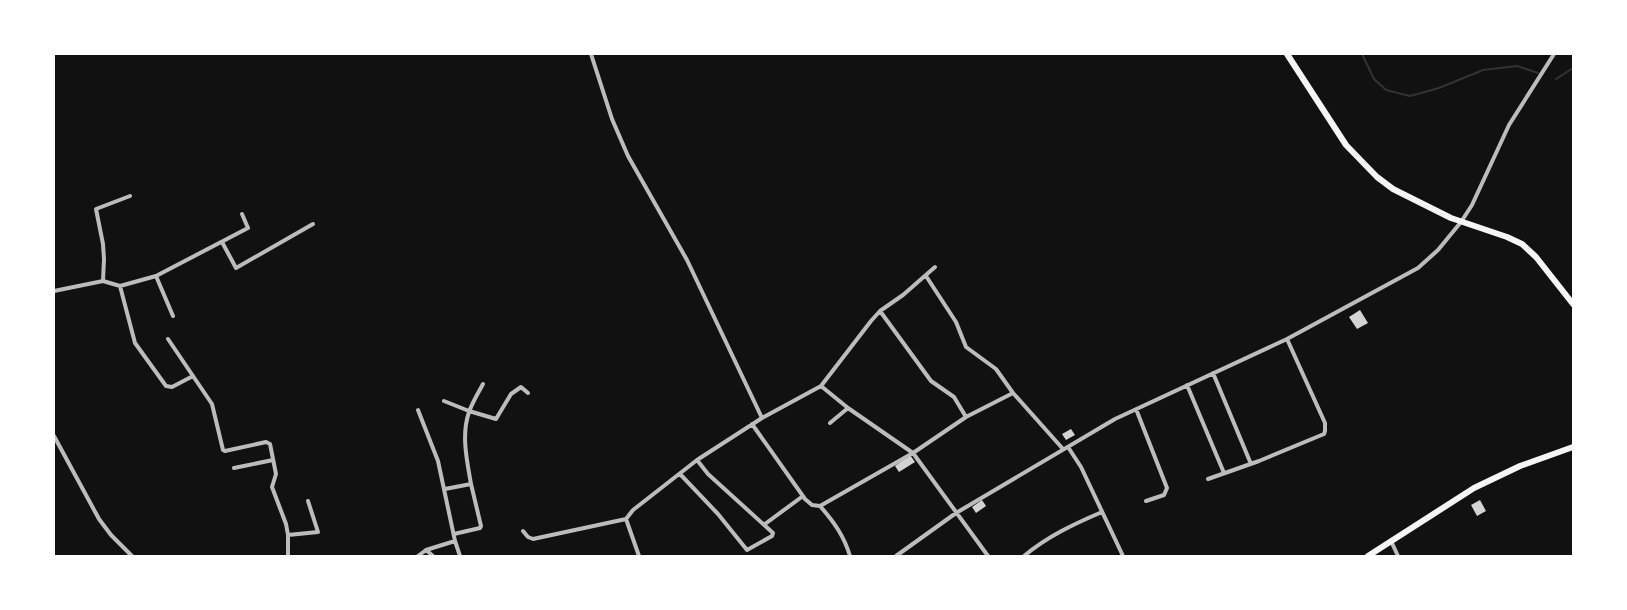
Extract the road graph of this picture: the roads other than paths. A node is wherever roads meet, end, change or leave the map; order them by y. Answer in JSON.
{"nodes":[{"id":1,"x":591,"y":54,"type":"edge"},
{"id":2,"x":1287,"y":54,"type":"edge"},
{"id":3,"x":1554,"y":54,"type":"edge"},
{"id":4,"x":130,"y":196,"type":"dead end"},
{"id":5,"x":242,"y":214,"type":"dead end"},
{"id":6,"x":1461,"y":222,"type":"junction"},
{"id":7,"x":313,"y":224,"type":"dead end"},
{"id":8,"x":222,"y":242,"type":"junction"},
{"id":9,"x":935,"y":267,"type":"dead end"},
{"id":10,"x":156,"y":276,"type":"junction"},
{"id":11,"x":926,"y":276,"type":"junction"},
{"id":12,"x":103,"y":281,"type":"junction"},
{"id":13,"x":120,"y":286,"type":"junction"},
{"id":14,"x":54,"y":291,"type":"edge"},
{"id":15,"x":1573,"y":304,"type":"edge"},
{"id":16,"x":880,"y":311,"type":"junction"},
{"id":17,"x":173,"y":316,"type":"dead end"},
{"id":18,"x":168,"y":339,"type":"dead end"},
{"id":19,"x":1287,"y":339,"type":"junction"},
{"id":20,"x":1213,"y":373,"type":"junction"},
{"id":21,"x":193,"y":376,"type":"junction"},
{"id":22,"x":483,"y":384,"type":"dead end"},
{"id":23,"x":1187,"y":385,"type":"junction"},
{"id":24,"x":821,"y":386,"type":"junction"},
{"id":25,"x":528,"y":393,"type":"dead end"},
{"id":26,"x":1013,"y":393,"type":"junction"},
{"id":27,"x":444,"y":400,"type":"dead end"},
{"id":28,"x":848,"y":408,"type":"junction"},
{"id":29,"x":1136,"y":409,"type":"junction"},
{"id":30,"x":418,"y":410,"type":"dead end"},
{"id":31,"x":469,"y":411,"type":"junction"},
{"id":32,"x":762,"y":418,"type":"junction"},
{"id":33,"x":966,"y":418,"type":"junction"},
{"id":34,"x":830,"y":423,"type":"dead end"},
{"id":35,"x":752,"y":424,"type":"junction"},
{"id":36,"x":54,"y":436,"type":"edge"},
{"id":37,"x":1068,"y":447,"type":"junction"},
{"id":38,"x":1573,"y":447,"type":"edge"},
{"id":39,"x":1063,"y":449,"type":"junction"},
{"id":40,"x":913,"y":453,"type":"junction"},
{"id":41,"x":273,"y":460,"type":"junction"},
{"id":42,"x":697,"y":460,"type":"junction"},
{"id":43,"x":1251,"y":464,"type":"junction"},
{"id":44,"x":234,"y":468,"type":"dead end"},
{"id":45,"x":1224,"y":473,"type":"junction"},
{"id":46,"x":680,"y":474,"type":"junction"},
{"id":47,"x":1208,"y":479,"type":"dead end"},
{"id":48,"x":471,"y":484,"type":"junction"},
{"id":49,"x":445,"y":489,"type":"junction"},
{"id":50,"x":803,"y":496,"type":"junction"},
{"id":51,"x":308,"y":501,"type":"dead end"},
{"id":52,"x":1146,"y":501,"type":"dead end"},
{"id":53,"x":820,"y":506,"type":"junction"},
{"id":54,"x":1102,"y":512,"type":"junction"},
{"id":55,"x":956,"y":513,"type":"junction"},
{"id":56,"x":626,"y":519,"type":"junction"},
{"id":57,"x":765,"y":524,"type":"junction"},
{"id":58,"x":523,"y":531,"type":"dead end"},
{"id":59,"x":454,"y":534,"type":"junction"},
{"id":60,"x":288,"y":535,"type":"junction"},
{"id":61,"x":455,"y":541,"type":"junction"},
{"id":62,"x":1391,"y":541,"type":"junction"},
{"id":63,"x":426,"y":550,"type":"junction"},
{"id":64,"x":132,"y":556,"type":"edge"},
{"id":65,"x":288,"y":556,"type":"edge"},
{"id":66,"x":418,"y":556,"type":"edge"},
{"id":67,"x":433,"y":556,"type":"edge"},
{"id":68,"x":460,"y":556,"type":"edge"},
{"id":69,"x":639,"y":556,"type":"edge"},
{"id":70,"x":850,"y":556,"type":"edge"},
{"id":71,"x":896,"y":556,"type":"edge"},
{"id":72,"x":988,"y":556,"type":"edge"},
{"id":73,"x":1024,"y":556,"type":"edge"},
{"id":74,"x":1123,"y":556,"type":"edge"},
{"id":75,"x":1368,"y":556,"type":"edge"},
{"id":76,"x":1398,"y":556,"type":"edge"}],
"edges":[{"from":1,"to":32,"type":"street"},
{"from":2,"to":6,"type":"main road"},
{"from":3,"to":6,"type":"street"},
{"from":4,"to":12,"type":"street"},
{"from":5,"to":8,"type":"street"},
{"from":6,"to":15,"type":"main road"},
{"from":6,"to":19,"type":"street"},
{"from":7,"to":8,"type":"street"},
{"from":8,"to":10,"type":"street"},
{"from":9,"to":11,"type":"street"},
{"from":10,"to":13,"type":"street"},
{"from":10,"to":17,"type":"street"},
{"from":11,"to":16,"type":"street"},
{"from":11,"to":26,"type":"street"},
{"from":12,"to":13,"type":"street"},
{"from":12,"to":14,"type":"street"},
{"from":13,"to":21,"type":"street"},
{"from":16,"to":24,"type":"street"},
{"from":16,"to":33,"type":"street"},
{"from":18,"to":21,"type":"street"},
{"from":19,"to":20,"type":"street"},
{"from":19,"to":43,"type":"street"},
{"from":20,"to":23,"type":"street"},
{"from":20,"to":43,"type":"street"},
{"from":21,"to":41,"type":"street"},
{"from":22,"to":31,"type":"street"},
{"from":23,"to":29,"type":"street"},
{"from":23,"to":45,"type":"street"},
{"from":24,"to":28,"type":"street"},
{"from":24,"to":32,"type":"street"},
{"from":25,"to":31,"type":"street"},
{"from":26,"to":33,"type":"street"},
{"from":26,"to":39,"type":"street"},
{"from":27,"to":31,"type":"street"},
{"from":28,"to":34,"type":"street"},
{"from":28,"to":40,"type":"street"},
{"from":29,"to":37,"type":"street"},
{"from":29,"to":52,"type":"street"},
{"from":30,"to":49,"type":"street"},
{"from":31,"to":48,"type":"street"},
{"from":32,"to":35,"type":"street"},
{"from":33,"to":40,"type":"street"},
{"from":35,"to":42,"type":"street"},
{"from":35,"to":50,"type":"street"},
{"from":36,"to":64,"type":"street"},
{"from":37,"to":39,"type":"street"},
{"from":37,"to":54,"type":"street"},
{"from":38,"to":62,"type":"main road"},
{"from":39,"to":55,"type":"street"},
{"from":40,"to":53,"type":"street"},
{"from":40,"to":55,"type":"street"},
{"from":41,"to":44,"type":"street"},
{"from":41,"to":60,"type":"street"},
{"from":42,"to":46,"type":"street"},
{"from":42,"to":57,"type":"street"},
{"from":43,"to":45,"type":"street"},
{"from":45,"to":47,"type":"street"},
{"from":46,"to":56,"type":"street"},
{"from":46,"to":57,"type":"street"},
{"from":48,"to":49,"type":"street"},
{"from":48,"to":59,"type":"street"},
{"from":49,"to":59,"type":"street"},
{"from":50,"to":53,"type":"street"},
{"from":50,"to":57,"type":"street"},
{"from":51,"to":60,"type":"street"},
{"from":53,"to":70,"type":"street"},
{"from":54,"to":73,"type":"street"},
{"from":54,"to":74,"type":"street"},
{"from":55,"to":71,"type":"street"},
{"from":55,"to":72,"type":"street"},
{"from":56,"to":58,"type":"street"},
{"from":56,"to":69,"type":"street"},
{"from":59,"to":61,"type":"street"},
{"from":60,"to":65,"type":"street"},
{"from":61,"to":63,"type":"street"},
{"from":61,"to":68,"type":"street"},
{"from":62,"to":75,"type":"main road"},
{"from":62,"to":76,"type":"street"},
{"from":63,"to":66,"type":"street"},
{"from":63,"to":67,"type":"street"}]}
